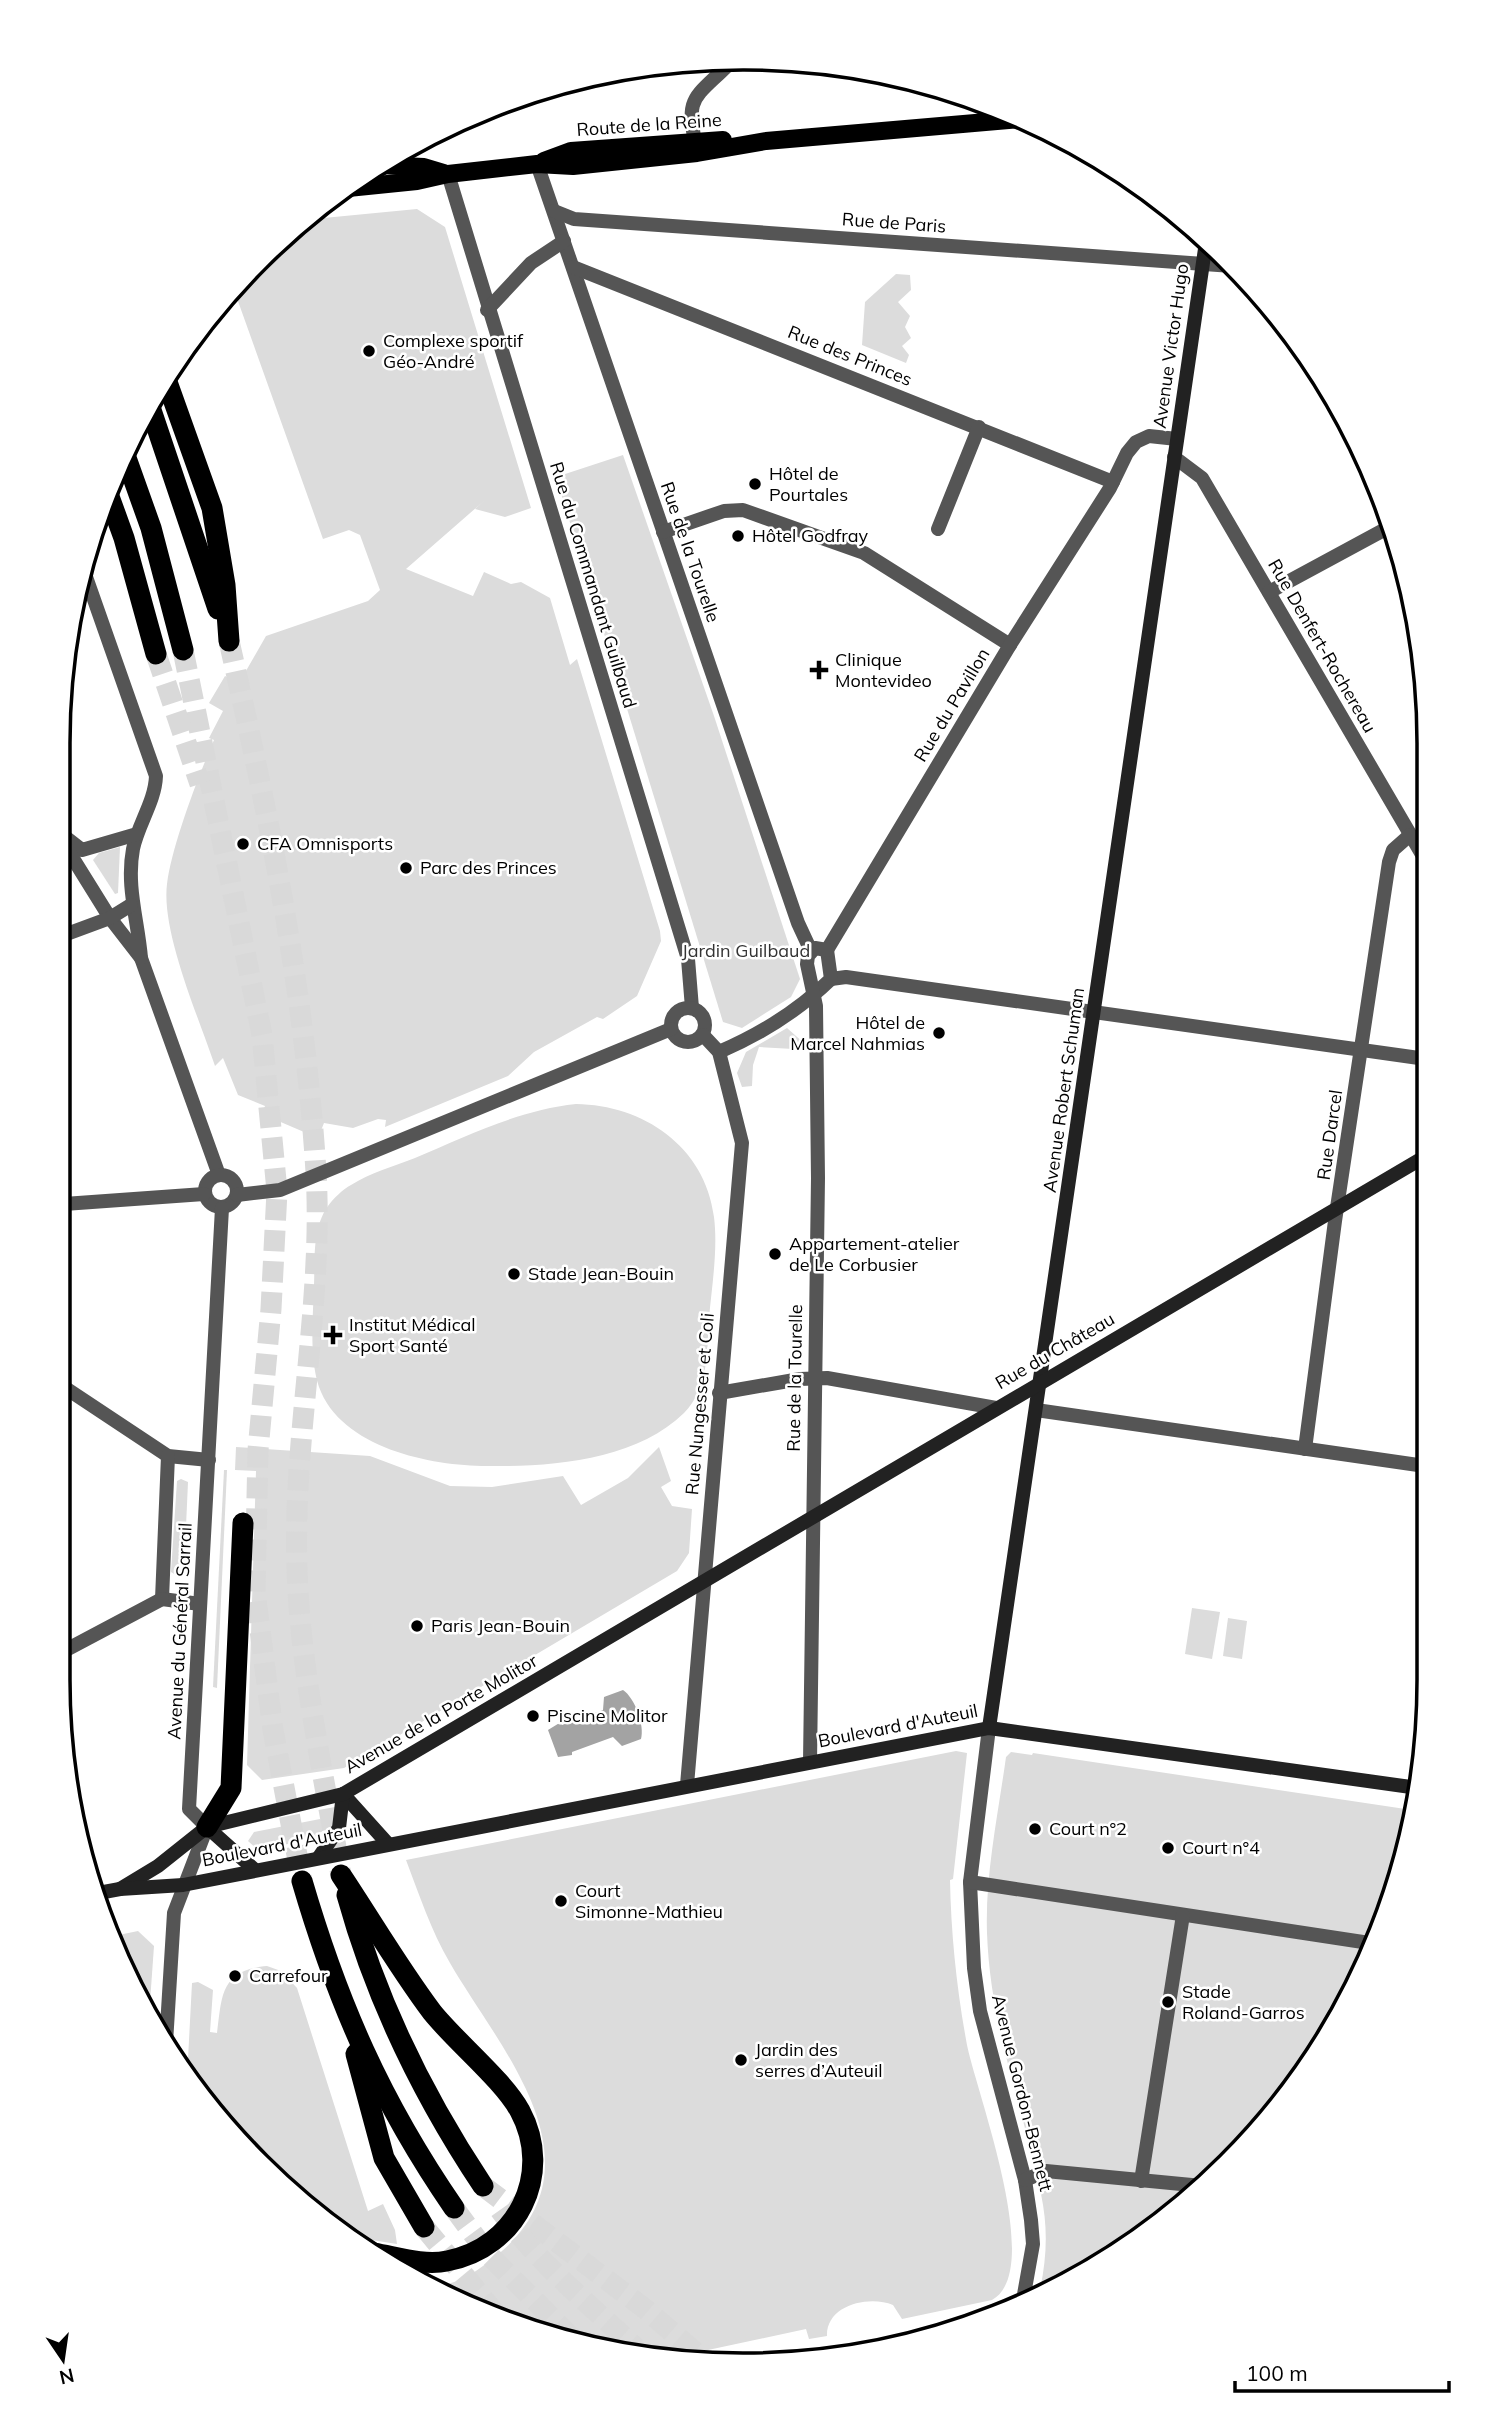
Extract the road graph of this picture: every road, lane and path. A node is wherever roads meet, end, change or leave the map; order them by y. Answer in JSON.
{"nodes":[{"id":1,"x":723,"y":70,"type":"edge"},
{"id":2,"x":998,"y":120,"type":"edge"},
{"id":3,"x":696,"y":147,"type":"junction"},
{"id":4,"x":537,"y":164,"type":"junction"},
{"id":5,"x":398,"y":166,"type":"edge"},
{"id":6,"x":448,"y":174,"type":"junction"},
{"id":7,"x":366,"y":186,"type":"edge"},
{"id":8,"x":554,"y":211,"type":"junction"},
{"id":9,"x":564,"y":241,"type":"junction"},
{"id":10,"x":1204,"y":252,"type":"edge"},
{"id":11,"x":1202,"y":266,"type":"junction"},
{"id":12,"x":1219,"y":266,"type":"edge"},
{"id":13,"x":573,"y":267,"type":"junction"},
{"id":14,"x":487,"y":310,"type":"junction"},
{"id":15,"x":170,"y":391,"type":"edge"},
{"id":16,"x":154,"y":418,"type":"edge"},
{"id":17,"x":979,"y":427,"type":"junction"},
{"id":18,"x":1177,"y":439,"type":"junction"},
{"id":19,"x":1174,"y":457,"type":"junction"},
{"id":20,"x":129,"y":467,"type":"edge"},
{"id":21,"x":1113,"y":482,"type":"junction"},
{"id":22,"x":113,"y":508,"type":"edge"},
{"id":23,"x":938,"y":529,"type":"dead end"},
{"id":24,"x":1382,"y":531,"type":"edge"},
{"id":25,"x":663,"y":532,"type":"junction"},
{"id":26,"x":89,"y":587,"type":"edge"},
{"id":27,"x":1269,"y":592,"type":"junction"},
{"id":28,"x":1010,"y":645,"type":"junction"},
{"id":29,"x":183,"y":650,"type":"tunnel mouth"},
{"id":30,"x":156,"y":654,"type":"tunnel mouth"},
{"id":31,"x":137,"y":834,"type":"junction"},
{"id":32,"x":1410,"y":835,"type":"junction"},
{"id":33,"x":70,"y":841,"type":"edge"},
{"id":34,"x":1417,"y":847,"type":"edge"},
{"id":35,"x":70,"y":854,"type":"edge"},
{"id":36,"x":131,"y":905,"type":"junction"},
{"id":37,"x":110,"y":919,"type":"junction"},
{"id":38,"x":70,"y":933,"type":"edge"},
{"id":39,"x":827,"y":950,"type":"junction"},
{"id":40,"x":811,"y":951,"type":"junction"},
{"id":41,"x":141,"y":958,"type":"junction"},
{"id":42,"x":831,"y":979,"type":"junction"},
{"id":43,"x":815,"y":994,"type":"junction"},
{"id":44,"x":692,"y":1008,"type":"junction"},
{"id":45,"x":1096,"y":1010,"type":"junction"},
{"id":46,"x":671,"y":1029,"type":"junction"},
{"id":47,"x":703,"y":1035,"type":"junction"},
{"id":48,"x":1362,"y":1049,"type":"junction"},
{"id":49,"x":719,"y":1052,"type":"junction"},
{"id":50,"x":1417,"y":1058,"type":"edge"},
{"id":51,"x":1417,"y":1161,"type":"edge"},
{"id":52,"x":219,"y":1175,"type":"junction"},
{"id":53,"x":204,"y":1194,"type":"junction"},
{"id":54,"x":237,"y":1195,"type":"junction"},
{"id":55,"x":70,"y":1204,"type":"edge"},
{"id":56,"x":222,"y":1208,"type":"junction"},
{"id":57,"x":1337,"y":1208,"type":"junction"},
{"id":58,"x":814,"y":1378,"type":"junction"},
{"id":59,"x":1040,"y":1381,"type":"junction"},
{"id":60,"x":70,"y":1391,"type":"edge"},
{"id":61,"x":719,"y":1393,"type":"junction"},
{"id":62,"x":996,"y":1408,"type":"junction"},
{"id":63,"x":1036,"y":1410,"type":"junction"},
{"id":64,"x":1305,"y":1449,"type":"junction"},
{"id":65,"x":168,"y":1456,"type":"junction"},
{"id":66,"x":209,"y":1460,"type":"junction"},
{"id":67,"x":1417,"y":1465,"type":"edge"},
{"id":68,"x":814,"y":1517,"type":"junction"},
{"id":69,"x":243,"y":1523,"type":"dead end"},
{"id":70,"x":704,"y":1582,"type":"junction"},
{"id":71,"x":162,"y":1599,"type":"junction"},
{"id":72,"x":200,"y":1604,"type":"junction"},
{"id":73,"x":70,"y":1648,"type":"edge"},
{"id":74,"x":989,"y":1728,"type":"junction"},
{"id":75,"x":810,"y":1762,"type":"junction"},
{"id":76,"x":687,"y":1785,"type":"junction"},
{"id":77,"x":1408,"y":1787,"type":"edge"},
{"id":78,"x":343,"y":1794,"type":"junction"},
{"id":79,"x":207,"y":1827,"type":"junction"},
{"id":80,"x":388,"y":1844,"type":"junction"},
{"id":81,"x":319,"y":1857,"type":"junction"},
{"id":82,"x":255,"y":1870,"type":"junction"},
{"id":83,"x":302,"y":1881,"type":"tunnel mouth"},
{"id":84,"x":970,"y":1882,"type":"junction"},
{"id":85,"x":183,"y":1885,"type":"junction"},
{"id":86,"x":120,"y":1889,"type":"junction"},
{"id":87,"x":105,"y":1892,"type":"edge"},
{"id":88,"x":1183,"y":1915,"type":"junction"},
{"id":89,"x":1364,"y":1942,"type":"edge"},
{"id":90,"x":347,"y":2018,"type":"junction"},
{"id":91,"x":167,"y":2027,"type":"edge"},
{"id":92,"x":1025,"y":2180,"type":"junction"},
{"id":93,"x":1141,"y":2181,"type":"junction"},
{"id":94,"x":1189,"y":2185,"type":"edge"},
{"id":95,"x":483,"y":2186,"type":"tunnel mouth"},
{"id":96,"x":454,"y":2208,"type":"tunnel mouth"},
{"id":97,"x":424,"y":2227,"type":"tunnel mouth"},
{"id":98,"x":396,"y":2256,"type":"edge"},
{"id":99,"x":1024,"y":2291,"type":"edge"}],
"edges":[{"from":1,"to":3,"type":"street"},
{"from":2,"to":3,"type":"main road","name":"Route de la Reine"},
{"from":3,"to":4,"type":"main road","name":"Route de la Reine"},
{"from":4,"to":6,"type":"main road","name":"Route de la Reine"},
{"from":4,"to":8,"type":"street","name":"Rue de la Tourelle"},
{"from":5,"to":6,"type":"main road"},
{"from":6,"to":7,"type":"main road"},
{"from":6,"to":14,"type":"street","name":"Rue du Commandant Guilbaud"},
{"from":8,"to":9,"type":"street","name":"Rue de la Tourelle"},
{"from":8,"to":11,"type":"street","name":"Rue de Paris"},
{"from":9,"to":13,"type":"street","name":"Rue de la Tourelle"},
{"from":9,"to":14,"type":"street"},
{"from":10,"to":11,"type":"street","name":"Avenue Victor Hugo"},
{"from":11,"to":12,"type":"street","name":"Rue de Paris"},
{"from":11,"to":18,"type":"street","name":"Avenue Victor Hugo"},
{"from":13,"to":17,"type":"street","name":"Rue des Princes"},
{"from":13,"to":25,"type":"street","name":"Rue de la Tourelle"},
{"from":14,"to":44,"type":"street","name":"Rue du Commandant Guilbaud"},
{"from":15,"to":16,"type":"highway"},
{"from":17,"to":21,"type":"street","name":"Rue des Princes"},
{"from":17,"to":23,"type":"street"},
{"from":18,"to":19,"type":"street","name":"Avenue Victor Hugo"},
{"from":18,"to":21,"type":"street","name":"Rue du Pavillon"},
{"from":19,"to":27,"type":"street","name":"Rue Denfert-Rochereau"},
{"from":19,"to":45,"type":"street","name":"Avenue Robert Schuman"},
{"from":20,"to":29,"type":"highway"},
{"from":21,"to":28,"type":"street","name":"Rue du Pavillon"},
{"from":22,"to":30,"type":"highway"},
{"from":24,"to":27,"type":"street"},
{"from":25,"to":28,"type":"street"},
{"from":25,"to":40,"type":"street","name":"Rue de la Tourelle"},
{"from":26,"to":31,"type":"street"},
{"from":27,"to":32,"type":"street","name":"Rue Denfert-Rochereau"},
{"from":28,"to":39,"type":"street","name":"Rue du Pavillon"},
{"from":31,"to":33,"type":"street"},
{"from":31,"to":36,"type":"street"},
{"from":32,"to":34,"type":"street","name":"Rue Denfert-Rochereau"},
{"from":32,"to":48,"type":"street","name":"Rue Darcel"},
{"from":35,"to":37,"type":"street"},
{"from":36,"to":37,"type":"street"},
{"from":36,"to":41,"type":"street"},
{"from":37,"to":38,"type":"street"},
{"from":37,"to":41,"type":"street"},
{"from":39,"to":40,"type":"street"},
{"from":39,"to":42,"type":"street"},
{"from":40,"to":43,"type":"street","name":"Rue de la Tourelle"},
{"from":41,"to":52,"type":"street"},
{"from":42,"to":43,"type":"street"},
{"from":42,"to":45,"type":"street"},
{"from":43,"to":49,"type":"street"},
{"from":43,"to":58,"type":"street","name":"Rue de la Tourelle"},
{"from":44,"to":46,"type":"street"},
{"from":44,"to":47,"type":"street","name":"Rue du Commandant Guilbaud"},
{"from":45,"to":48,"type":"street"},
{"from":45,"to":59,"type":"street","name":"Avenue Robert Schuman"},
{"from":46,"to":47,"type":"street"},
{"from":46,"to":54,"type":"street"},
{"from":47,"to":49,"type":"street","name":"Rue Nungesser et Coli"},
{"from":48,"to":50,"type":"street"},
{"from":48,"to":57,"type":"street","name":"Rue Darcel"},
{"from":49,"to":61,"type":"street","name":"Rue Nungesser et Coli"},
{"from":51,"to":57,"type":"street","name":"Rue du Château"},
{"from":52,"to":53,"type":"street"},
{"from":52,"to":54,"type":"street"},
{"from":53,"to":55,"type":"street"},
{"from":53,"to":56,"type":"street"},
{"from":54,"to":56,"type":"street"},
{"from":56,"to":66,"type":"street","name":"Avenue du Général Sarrail"},
{"from":57,"to":59,"type":"street","name":"Rue du Château"},
{"from":57,"to":64,"type":"street","name":"Rue Darcel"},
{"from":58,"to":61,"type":"street"},
{"from":58,"to":62,"type":"street"},
{"from":58,"to":68,"type":"street","name":"Rue de la Tourelle"},
{"from":59,"to":62,"type":"street","name":"Rue du Château"},
{"from":59,"to":63,"type":"street","name":"Avenue Robert Schuman"},
{"from":60,"to":65,"type":"street"},
{"from":61,"to":70,"type":"street","name":"Rue Nungesser et Coli"},
{"from":62,"to":68,"type":"street","name":"Rue du Château"},
{"from":63,"to":64,"type":"street"},
{"from":63,"to":74,"type":"street","name":"Avenue Robert Schuman"},
{"from":64,"to":67,"type":"street"},
{"from":65,"to":66,"type":"street"},
{"from":65,"to":71,"type":"street","name":"Avenue du Général Sarrail"},
{"from":66,"to":72,"type":"street","name":"Avenue du Général Sarrail"},
{"from":68,"to":70,"type":"street","name":"Rue du Château"},
{"from":68,"to":75,"type":"street","name":"Rue de la Tourelle"},
{"from":69,"to":79,"type":"highway"},
{"from":70,"to":76,"type":"street","name":"Rue Nungesser et Coli"},
{"from":70,"to":78,"type":"street","name":"Avenue de la Porte Molitor"},
{"from":71,"to":72,"type":"street"},
{"from":71,"to":73,"type":"street"},
{"from":72,"to":79,"type":"street","name":"Avenue du Général Sarrail"},
{"from":74,"to":75,"type":"street","name":"Boulevard d'Auteuil"},
{"from":74,"to":77,"type":"street","name":"Boulevard d'Auteuil"},
{"from":74,"to":84,"type":"street","name":"Avenue Gordon-Bennett"},
{"from":75,"to":76,"type":"street","name":"Boulevard d'Auteuil"},
{"from":76,"to":80,"type":"street","name":"Boulevard d'Auteuil"},
{"from":78,"to":79,"type":"street","name":"Boulevard d'Auteuil"},
{"from":78,"to":80,"type":"street","name":"Boulevard d'Auteuil"},
{"from":78,"to":81,"type":"street"},
{"from":79,"to":82,"type":"street"},
{"from":79,"to":85,"type":"street"},
{"from":79,"to":86,"type":"street"},
{"from":80,"to":81,"type":"street","name":"Boulevard d'Auteuil"},
{"from":81,"to":82,"type":"street","name":"Boulevard d'Auteuil"},
{"from":82,"to":85,"type":"street","name":"Boulevard d'Auteuil"},
{"from":83,"to":90,"type":"highway"},
{"from":84,"to":88,"type":"street"},
{"from":84,"to":92,"type":"street","name":"Avenue Gordon-Bennett"},
{"from":85,"to":86,"type":"street","name":"Boulevard d'Auteuil"},
{"from":85,"to":91,"type":"street"},
{"from":86,"to":87,"type":"street"},
{"from":88,"to":89,"type":"street"},
{"from":88,"to":93,"type":"street"},
{"from":90,"to":96,"type":"highway"},
{"from":90,"to":97,"type":"highway"},
{"from":92,"to":93,"type":"street"},
{"from":92,"to":99,"type":"street","name":"Avenue Gordon-Bennett"},
{"from":93,"to":94,"type":"street"},
{"from":95,"to":98,"type":"highway"}]}
